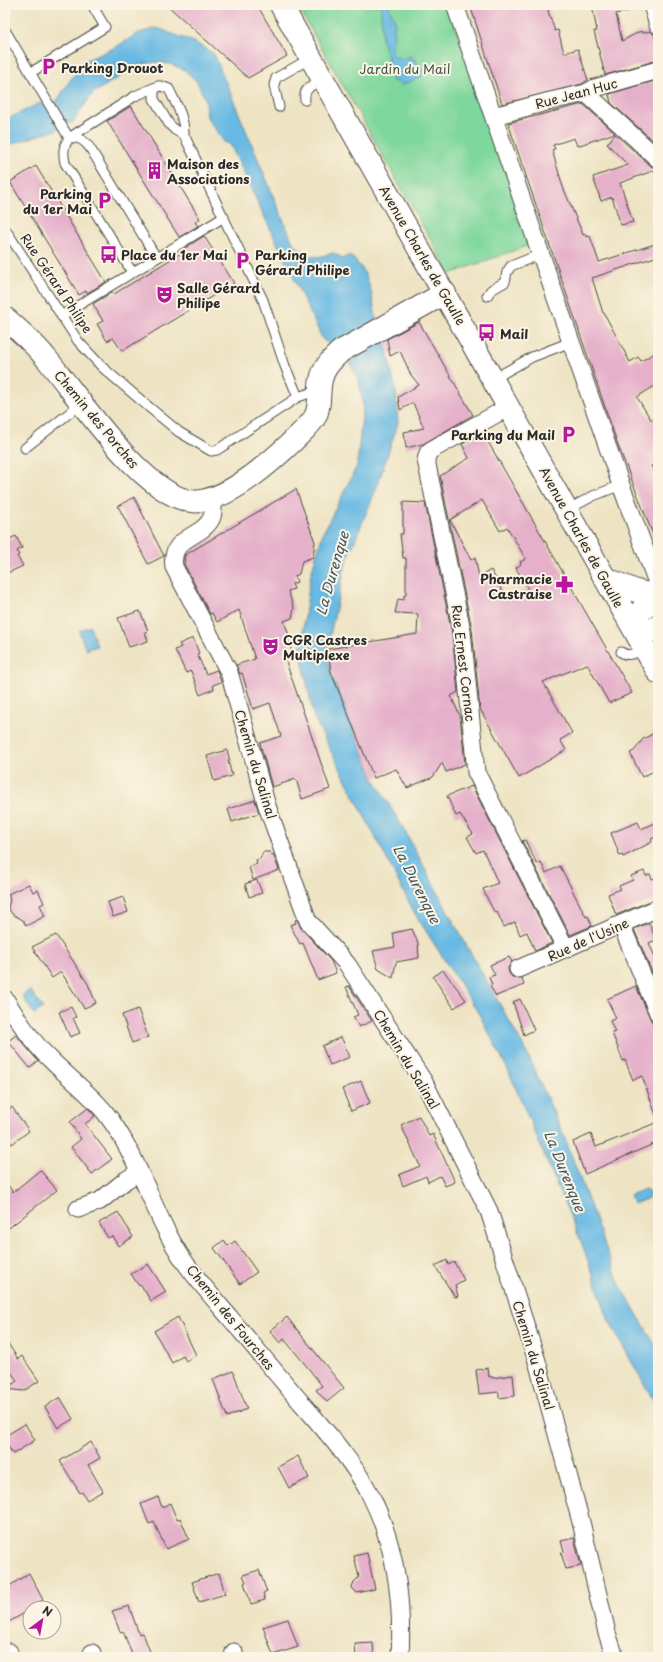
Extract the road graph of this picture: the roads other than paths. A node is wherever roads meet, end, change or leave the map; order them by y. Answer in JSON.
{"nodes":[{"id":1,"x":92,"y":5,"type":"edge"},
{"id":2,"x":281,"y":5,"type":"edge"},
{"id":3,"x":455,"y":5,"type":"edge"},
{"id":4,"x":652,"y":5,"type":"edge"},
{"id":5,"x":658,"y":25,"type":"edge"},
{"id":6,"x":5,"y":30,"type":"edge"},
{"id":7,"x":311,"y":58,"type":"junction"},
{"id":8,"x":658,"y":70,"type":"edge"},
{"id":9,"x":30,"y":73,"type":"junction"},
{"id":10,"x":323,"y":79,"type":"junction"},
{"id":11,"x":158,"y":86,"type":"junction"},
{"id":12,"x":586,"y":93,"type":"junction"},
{"id":13,"x":305,"y":100,"type":"dead end"},
{"id":14,"x":279,"y":106,"type":"dead end"},
{"id":15,"x":494,"y":116,"type":"junction"},
{"id":16,"x":184,"y":135,"type":"junction"},
{"id":17,"x":69,"y":138,"type":"junction"},
{"id":18,"x":658,"y":159,"type":"edge"},
{"id":19,"x":224,"y":217,"type":"junction"},
{"id":20,"x":5,"y":229,"type":"edge"},
{"id":21,"x":541,"y":254,"type":"junction"},
{"id":22,"x":156,"y":257,"type":"junction"},
{"id":23,"x":132,"y":272,"type":"junction"},
{"id":24,"x":445,"y":293,"type":"junction"},
{"id":25,"x":487,"y":296,"type":"dead end"},
{"id":26,"x":61,"y":316,"type":"junction"},
{"id":27,"x":5,"y":318,"type":"edge"},
{"id":28,"x":571,"y":342,"type":"junction"},
{"id":29,"x":493,"y":379,"type":"junction"},
{"id":30,"x":320,"y":390,"type":"junction"},
{"id":31,"x":298,"y":397,"type":"junction"},
{"id":32,"x":82,"y":403,"type":"junction"},
{"id":33,"x":509,"y":407,"type":"junction"},
{"id":34,"x":25,"y":448,"type":"dead end"},
{"id":35,"x":621,"y":485,"type":"junction"},
{"id":36,"x":212,"y":498,"type":"junction"},
{"id":37,"x":567,"y":510,"type":"junction"},
{"id":38,"x":607,"y":579,"type":"junction"},
{"id":39,"x":655,"y":599,"type":"edge"},
{"id":40,"x":658,"y":626,"type":"edge"},
{"id":41,"x":639,"y":638,"type":"junction"},
{"id":42,"x":621,"y":652,"type":"dead end"},
{"id":43,"x":658,"y":672,"type":"edge"},
{"id":44,"x":658,"y":908,"type":"edge"},
{"id":45,"x":621,"y":924,"type":"junction"},
{"id":46,"x":566,"y":949,"type":"junction"},
{"id":47,"x":518,"y":969,"type":"dead end"},
{"id":48,"x":5,"y":999,"type":"edge"},
{"id":49,"x":658,"y":1013,"type":"edge"},
{"id":50,"x":139,"y":1172,"type":"junction"},
{"id":51,"x":78,"y":1209,"type":"dead end"},
{"id":52,"x":400,"y":1657,"type":"edge"},
{"id":53,"x":616,"y":1657,"type":"edge"}],
"edges":[{"from":1,"to":9,"type":"lane"},
{"from":2,"to":7,"type":"main road","name":"Avenue Charles de Gaulle"},
{"from":3,"to":15,"type":"street"},
{"from":4,"to":5,"type":"street"},
{"from":6,"to":9,"type":"lane"},
{"from":7,"to":10,"type":"main road","name":"Avenue Charles de Gaulle"},
{"from":7,"to":14,"type":"lane"},
{"from":8,"to":12,"type":"street","name":"Rue Jean Huc"},
{"from":9,"to":17,"type":"lane"},
{"from":10,"to":13,"type":"lane"},
{"from":10,"to":24,"type":"main road","name":"Avenue Charles de Gaulle"},
{"from":11,"to":16,"type":"lane"},
{"from":11,"to":16,"type":"lane"},
{"from":11,"to":17,"type":"lane"},
{"from":12,"to":15,"type":"street","name":"Rue Jean Huc"},
{"from":12,"to":18,"type":"street"},
{"from":15,"to":21,"type":"street"},
{"from":16,"to":19,"type":"lane"},
{"from":17,"to":22,"type":"lane"},
{"from":17,"to":23,"type":"lane"},
{"from":19,"to":22,"type":"lane"},
{"from":19,"to":31,"type":"lane"},
{"from":20,"to":26,"type":"lane","name":"Rue Gérard Philipe"},
{"from":21,"to":25,"type":"lane"},
{"from":21,"to":28,"type":"street"},
{"from":22,"to":23,"type":"lane"},
{"from":23,"to":26,"type":"lane"},
{"from":24,"to":29,"type":"main road","name":"Avenue Charles de Gaulle"},
{"from":24,"to":30,"type":"main road","name":"Chemin des Porches"},
{"from":26,"to":31,"type":"lane","name":"Rue Gérard Philipe"},
{"from":27,"to":32,"type":"main road","name":"Chemin des Porches"},
{"from":28,"to":29,"type":"lane"},
{"from":28,"to":35,"type":"street"},
{"from":29,"to":33,"type":"main road","name":"Avenue Charles de Gaulle"},
{"from":30,"to":31,"type":"lane"},
{"from":30,"to":36,"type":"main road","name":"Chemin des Porches"},
{"from":32,"to":34,"type":"lane"},
{"from":32,"to":36,"type":"main road","name":"Chemin des Porches"},
{"from":33,"to":37,"type":"main road","name":"Avenue Charles de Gaulle"},
{"from":33,"to":46,"type":"street","name":"Rue Ernest Cornac"},
{"from":35,"to":37,"type":"lane"},
{"from":35,"to":39,"type":"street"},
{"from":36,"to":53,"type":"street","name":"Chemin du Salinal"},
{"from":37,"to":38,"type":"main road","name":"Avenue Charles de Gaulle"},
{"from":38,"to":39,"type":"main road"},
{"from":38,"to":41,"type":"main road","name":"Avenue Charles de Gaulle"},
{"from":39,"to":41,"type":"main road"},
{"from":40,"to":41,"type":"main road"},
{"from":41,"to":42,"type":"lane"},
{"from":41,"to":43,"type":"main road","name":"Avenue Charles de Gaulle"},
{"from":44,"to":45,"type":"street","name":"Rue de l'Usine"},
{"from":45,"to":46,"type":"street","name":"Rue de l'Usine"},
{"from":45,"to":49,"type":"street"},
{"from":46,"to":47,"type":"street","name":"Rue de l'Usine"},
{"from":48,"to":50,"type":"street","name":"Chemin des Fourches"},
{"from":50,"to":51,"type":"street"},
{"from":50,"to":52,"type":"street","name":"Chemin des Fourches"}]}
